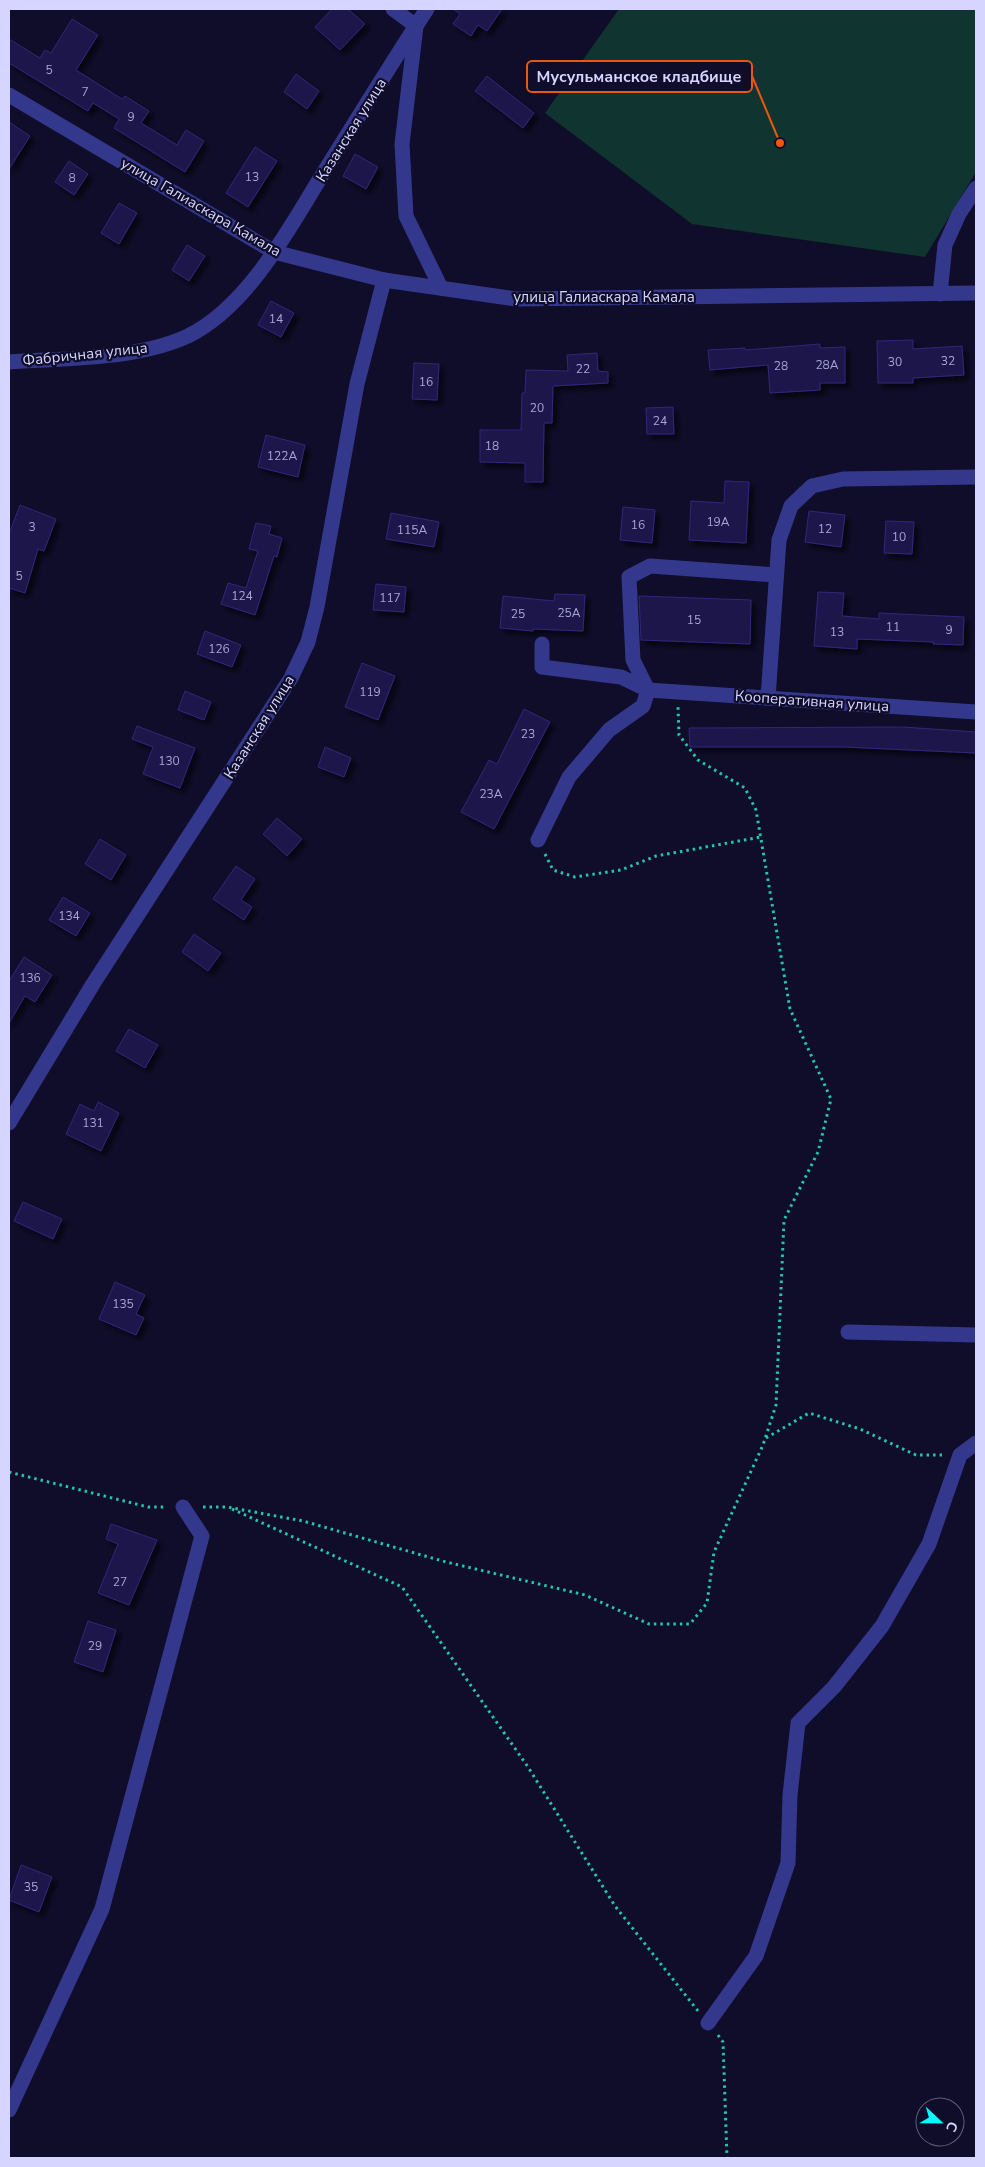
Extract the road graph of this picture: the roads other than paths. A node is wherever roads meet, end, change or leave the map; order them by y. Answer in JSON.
{"nodes":[{"id":1,"x":393,"y":9,"type":"edge"},
{"id":2,"x":427,"y":9,"type":"edge"},
{"id":3,"x":416,"y":26,"type":"junction"},
{"id":4,"x":9,"y":95,"type":"edge"},
{"id":5,"x":976,"y":188,"type":"edge"},
{"id":6,"x":274,"y":252,"type":"junction"},
{"id":7,"x":384,"y":280,"type":"junction"},
{"id":8,"x":441,"y":288,"type":"junction"},
{"id":9,"x":976,"y":293,"type":"edge"},
{"id":10,"x":940,"y":294,"type":"junction"},
{"id":11,"x":9,"y":362,"type":"edge"},
{"id":12,"x":976,"y":476,"type":"edge"},
{"id":13,"x":776,"y":575,"type":"junction"},
{"id":14,"x":542,"y":644,"type":"dead end"},
{"id":15,"x":648,"y":690,"type":"junction"},
{"id":16,"x":768,"y":698,"type":"junction"},
{"id":17,"x":976,"y":712,"type":"edge"},
{"id":18,"x":538,"y":840,"type":"road end"},
{"id":19,"x":9,"y":1123,"type":"edge"},
{"id":20,"x":848,"y":1332,"type":"dead end"},
{"id":21,"x":976,"y":1335,"type":"edge"},
{"id":22,"x":976,"y":1443,"type":"edge"},
{"id":23,"x":183,"y":1507,"type":"road end"},
{"id":24,"x":708,"y":2023,"type":"road end"},
{"id":25,"x":9,"y":2110,"type":"edge"}],
"edges":[{"from":1,"to":3,"type":"street"},
{"from":2,"to":3,"type":"street","name":"Казанская улица"},
{"from":3,"to":6,"type":"street","name":"Казанская улица"},
{"from":3,"to":8,"type":"street"},
{"from":4,"to":6,"type":"street","name":"улица Галиаскара Камала"},
{"from":5,"to":10,"type":"street"},
{"from":6,"to":7,"type":"street","name":"улица Галиаскара Камала"},
{"from":6,"to":11,"type":"street","name":"Фабричная улица"},
{"from":7,"to":8,"type":"street","name":"улица Галиаскара Камала"},
{"from":7,"to":19,"type":"street","name":"Казанская улица"},
{"from":8,"to":10,"type":"street","name":"улица Галиаскара Камала"},
{"from":9,"to":10,"type":"street","name":"улица Галиаскара Камала"},
{"from":12,"to":13,"type":"street"},
{"from":13,"to":15,"type":"street"},
{"from":13,"to":16,"type":"street"},
{"from":14,"to":15,"type":"street"},
{"from":15,"to":16,"type":"street","name":"Кооперативная улица"},
{"from":15,"to":18,"type":"street"},
{"from":16,"to":17,"type":"street","name":"Кооперативная улица"},
{"from":20,"to":21,"type":"street"},
{"from":22,"to":24,"type":"street"},
{"from":23,"to":25,"type":"street"}]}
